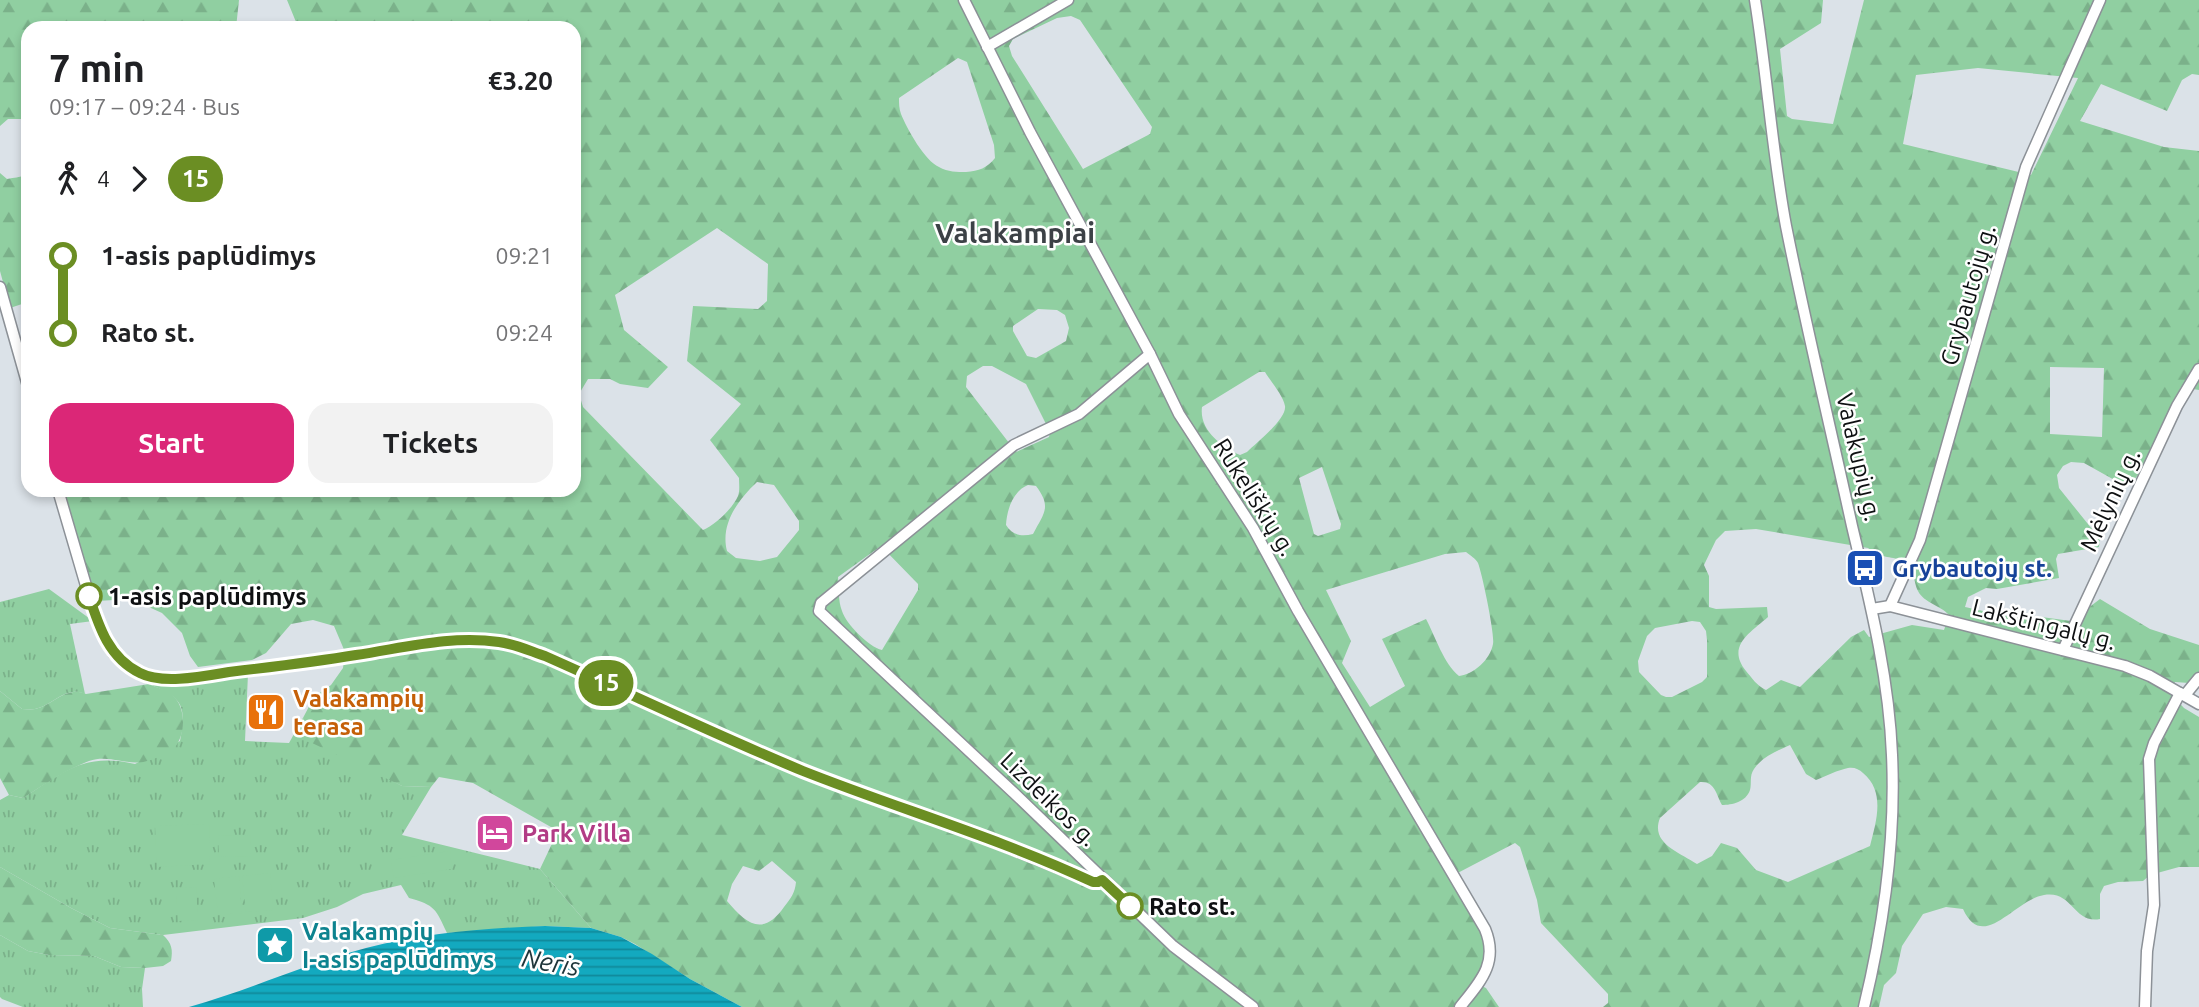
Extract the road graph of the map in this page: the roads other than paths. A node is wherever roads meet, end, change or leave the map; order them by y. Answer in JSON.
{"nodes":[{"id":1,"x":964,"y":0,"type":"edge"},
{"id":2,"x":1068,"y":0,"type":"edge"},
{"id":3,"x":1755,"y":0,"type":"edge"},
{"id":4,"x":2100,"y":0,"type":"edge"},
{"id":5,"x":987,"y":47,"type":"junction"},
{"id":6,"x":0,"y":287,"type":"edge"},
{"id":7,"x":1150,"y":354,"type":"junction"},
{"id":8,"x":21,"y":361,"type":"edge"},
{"id":9,"x":2199,"y":369,"type":"edge"},
{"id":10,"x":60,"y":497,"type":"edge"},
{"id":11,"x":1890,"y":606,"type":"junction"},
{"id":12,"x":1872,"y":609,"type":"junction"},
{"id":13,"x":2063,"y":650,"type":"junction"},
{"id":14,"x":2199,"y":678,"type":"edge"},
{"id":15,"x":2182,"y":694,"type":"junction"},
{"id":16,"x":2199,"y":704,"type":"edge"},
{"id":17,"x":1102,"y":880,"type":"junction"},
{"id":18,"x":1253,"y":1007,"type":"edge"},
{"id":19,"x":1460,"y":1007,"type":"edge"},
{"id":20,"x":1864,"y":1007,"type":"edge"},
{"id":21,"x":2145,"y":1007,"type":"edge"}],
"edges":[{"from":1,"to":5,"type":"street","name":"Rukeliškių g."},
{"from":2,"to":5,"type":"street"},
{"from":3,"to":12,"type":"street","name":"Valakupių g."},
{"from":4,"to":11,"type":"street","name":"Grybautojų g."},
{"from":5,"to":7,"type":"street","name":"Rukeliškių g."},
{"from":6,"to":8,"type":"street"},
{"from":7,"to":17,"type":"street","name":"Lizdeikos g."},
{"from":7,"to":19,"type":"street","name":"Rukeliškių g."},
{"from":9,"to":13,"type":"street","name":"Mėlynių g."},
{"from":10,"to":17,"type":"street"},
{"from":11,"to":12,"type":"street","name":"Lakštingalų g."},
{"from":11,"to":13,"type":"street","name":"Lakštingalų g."},
{"from":12,"to":20,"type":"street","name":"Valakupių g."},
{"from":13,"to":15,"type":"street","name":"Lakštingalų g."},
{"from":14,"to":15,"type":"street"},
{"from":15,"to":16,"type":"street","name":"Lakštingalų g."},
{"from":15,"to":21,"type":"street"},
{"from":17,"to":18,"type":"street","name":"Lizdeikos g."}]}
